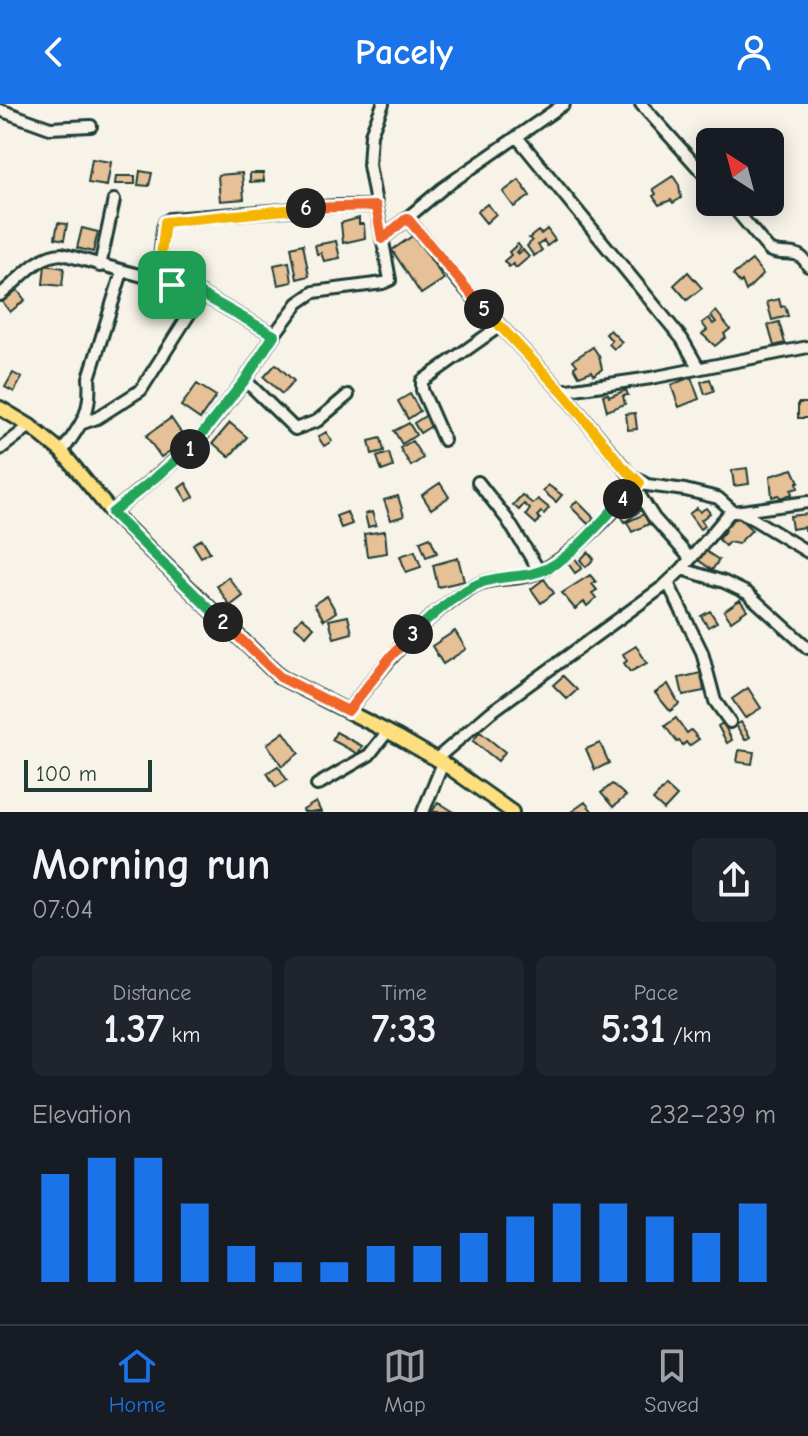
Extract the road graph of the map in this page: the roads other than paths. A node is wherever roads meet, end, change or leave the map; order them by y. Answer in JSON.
{"nodes":[{"id":1,"x":383,"y":104,"type":"edge"},
{"id":2,"x":564,"y":104,"type":"edge"},
{"id":3,"x":641,"y":104,"type":"edge"},
{"id":4,"x":0,"y":110,"type":"edge"},
{"id":5,"x":91,"y":126,"type":"dead end"},
{"id":6,"x":517,"y":137,"type":"junction"},
{"id":7,"x":696,"y":165,"type":"edge"},
{"id":8,"x":114,"y":200,"type":"dead end"},
{"id":9,"x":376,"y":206,"type":"junction"},
{"id":10,"x":741,"y":216,"type":"edge"},
{"id":11,"x":407,"y":218,"type":"junction"},
{"id":12,"x":382,"y":239,"type":"junction"},
{"id":13,"x":100,"y":266,"type":"junction"},
{"id":14,"x":808,"y":266,"type":"edge"},
{"id":15,"x":122,"y":272,"type":"junction"},
{"id":16,"x":158,"y":282,"type":"junction"},
{"id":17,"x":202,"y":294,"type":"junction"},
{"id":18,"x":0,"y":295,"type":"edge"},
{"id":19,"x":500,"y":326,"type":"junction"},
{"id":20,"x":274,"y":335,"type":"junction"},
{"id":21,"x":808,"y":347,"type":"edge"},
{"id":22,"x":698,"y":367,"type":"junction"},
{"id":23,"x":245,"y":380,"type":"junction"},
{"id":24,"x":561,"y":391,"type":"junction"},
{"id":25,"x":348,"y":395,"type":"dead end"},
{"id":26,"x":0,"y":408,"type":"edge"},
{"id":27,"x":83,"y":423,"type":"junction"},
{"id":28,"x":30,"y":426,"type":"junction"},
{"id":29,"x":444,"y":440,"type":"dead end"},
{"id":30,"x":0,"y":449,"type":"edge"},
{"id":31,"x":62,"y":452,"type":"junction"},
{"id":32,"x":478,"y":482,"type":"dead end"},
{"id":33,"x":637,"y":485,"type":"junction"},
{"id":34,"x":808,"y":502,"type":"edge"},
{"id":35,"x":735,"y":511,"type":"junction"},
{"id":36,"x":112,"y":513,"type":"junction"},
{"id":37,"x":808,"y":552,"type":"edge"},
{"id":38,"x":689,"y":557,"type":"junction"},
{"id":39,"x":682,"y":569,"type":"junction"},
{"id":40,"x":540,"y":572,"type":"junction"},
{"id":41,"x":668,"y":583,"type":"junction"},
{"id":42,"x":808,"y":648,"type":"edge"},
{"id":43,"x":348,"y":711,"type":"junction"},
{"id":44,"x":730,"y":722,"type":"dead end"},
{"id":45,"x":388,"y":731,"type":"junction"},
{"id":46,"x":439,"y":761,"type":"junction"},
{"id":47,"x":317,"y":785,"type":"dead end"},
{"id":48,"x":423,"y":812,"type":"edge"},
{"id":49,"x":512,"y":812,"type":"edge"}],
"edges":[{"from":1,"to":9,"type":"street"},
{"from":2,"to":6,"type":"street"},
{"from":3,"to":7,"type":"street"},
{"from":4,"to":5,"type":"street"},
{"from":6,"to":11,"type":"street"},
{"from":6,"to":22,"type":"street"},
{"from":8,"to":13,"type":"street"},
{"from":9,"to":12,"type":"street"},
{"from":9,"to":16,"type":"street"},
{"from":10,"to":14,"type":"street"},
{"from":11,"to":12,"type":"street"},
{"from":11,"to":19,"type":"street"},
{"from":12,"to":20,"type":"street"},
{"from":13,"to":15,"type":"street"},
{"from":13,"to":18,"type":"street"},
{"from":15,"to":16,"type":"street"},
{"from":15,"to":27,"type":"street"},
{"from":16,"to":17,"type":"street"},
{"from":17,"to":20,"type":"street"},
{"from":17,"to":27,"type":"street"},
{"from":19,"to":24,"type":"street"},
{"from":19,"to":29,"type":"street"},
{"from":20,"to":23,"type":"street"},
{"from":21,"to":22,"type":"street"},
{"from":22,"to":24,"type":"street"},
{"from":23,"to":25,"type":"street"},
{"from":23,"to":36,"type":"street"},
{"from":24,"to":33,"type":"street"},
{"from":26,"to":28,"type":"main road"},
{"from":27,"to":31,"type":"street"},
{"from":28,"to":30,"type":"street"},
{"from":28,"to":31,"type":"main road"},
{"from":31,"to":36,"type":"main road"},
{"from":32,"to":40,"type":"street"},
{"from":33,"to":35,"type":"street"},
{"from":33,"to":38,"type":"street"},
{"from":33,"to":40,"type":"street"},
{"from":34,"to":35,"type":"street"},
{"from":35,"to":37,"type":"street"},
{"from":35,"to":38,"type":"street"},
{"from":36,"to":43,"type":"main road"},
{"from":38,"to":39,"type":"street"},
{"from":39,"to":41,"type":"street"},
{"from":39,"to":42,"type":"street"},
{"from":40,"to":43,"type":"street"},
{"from":41,"to":44,"type":"street"},
{"from":41,"to":46,"type":"street"},
{"from":43,"to":45,"type":"main road"},
{"from":45,"to":46,"type":"main road"},
{"from":45,"to":47,"type":"street"},
{"from":46,"to":48,"type":"street"},
{"from":46,"to":49,"type":"main road"}]}
